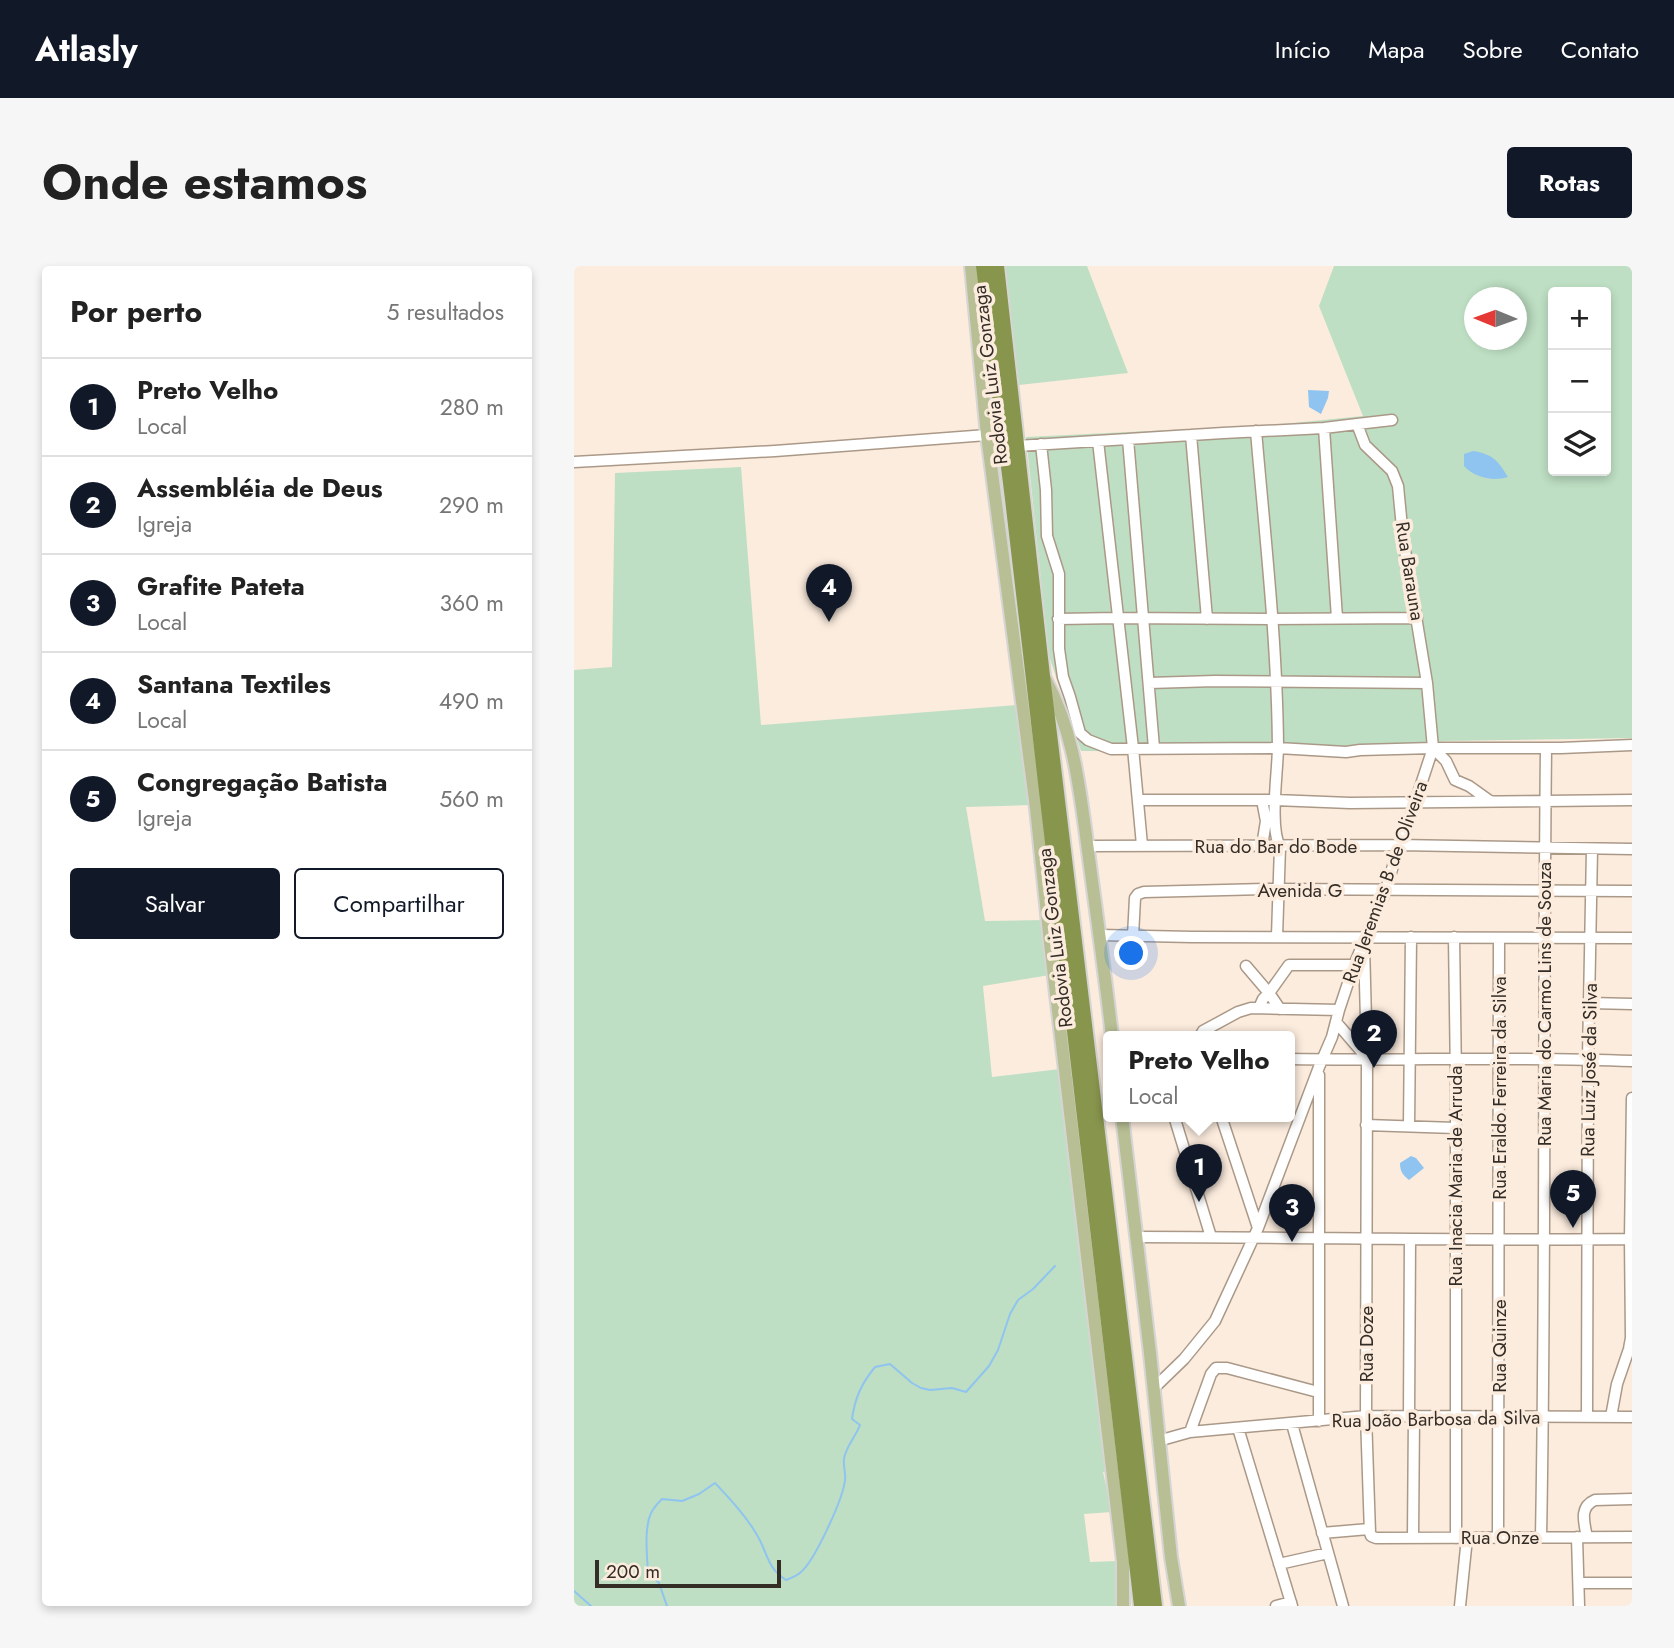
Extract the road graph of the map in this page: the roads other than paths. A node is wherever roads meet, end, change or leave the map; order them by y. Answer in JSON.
{"nodes":[{"id":1,"x":971,"y":266,"type":"edge"},
{"id":2,"x":983,"y":266,"type":"edge"},
{"id":3,"x":997,"y":266,"type":"edge"},
{"id":4,"x":1392,"y":420,"type":"dead end"},
{"id":5,"x":1357,"y":424,"type":"junction"},
{"id":6,"x":1324,"y":428,"type":"junction"},
{"id":7,"x":1256,"y":431,"type":"junction"},
{"id":8,"x":987,"y":435,"type":"junction"},
{"id":9,"x":1191,"y":435,"type":"junction"},
{"id":10,"x":1128,"y":439,"type":"junction"},
{"id":11,"x":1098,"y":441,"type":"junction"},
{"id":12,"x":1041,"y":444,"type":"junction"},
{"id":13,"x":1017,"y":446,"type":"junction"},
{"id":14,"x":574,"y":462,"type":"edge"},
{"id":15,"x":1118,"y":618,"type":"junction"},
{"id":16,"x":1143,"y":618,"type":"junction"},
{"id":17,"x":1337,"y":618,"type":"junction"},
{"id":18,"x":1417,"y":618,"type":"junction"},
{"id":19,"x":1058,"y":619,"type":"junction"},
{"id":20,"x":1208,"y":619,"type":"junction"},
{"id":21,"x":1271,"y":619,"type":"junction"},
{"id":22,"x":1043,"y":676,"type":"junction"},
{"id":23,"x":1427,"y":682,"type":"junction"},
{"id":24,"x":1149,"y":683,"type":"junction"},
{"id":25,"x":1275,"y":683,"type":"junction"},
{"id":26,"x":1632,"y":745,"type":"edge"},
{"id":27,"x":1133,"y":748,"type":"junction"},
{"id":28,"x":1154,"y":748,"type":"junction"},
{"id":29,"x":1278,"y":748,"type":"junction"},
{"id":30,"x":1433,"y":748,"type":"junction"},
{"id":31,"x":1546,"y":748,"type":"junction"},
{"id":32,"x":1138,"y":800,"type":"junction"},
{"id":33,"x":1262,"y":800,"type":"junction"},
{"id":34,"x":1275,"y":800,"type":"junction"},
{"id":35,"x":1632,"y":800,"type":"edge"},
{"id":36,"x":1490,"y":801,"type":"junction"},
{"id":37,"x":1545,"y":801,"type":"junction"},
{"id":38,"x":1415,"y":802,"type":"junction"},
{"id":39,"x":1142,"y":845,"type":"junction"},
{"id":40,"x":1399,"y":845,"type":"junction"},
{"id":41,"x":1088,"y":846,"type":"junction"},
{"id":42,"x":1262,"y":846,"type":"junction"},
{"id":43,"x":1280,"y":847,"type":"junction"},
{"id":44,"x":1545,"y":848,"type":"junction"},
{"id":45,"x":1592,"y":849,"type":"junction"},
{"id":46,"x":1632,"y":849,"type":"edge"},
{"id":47,"x":1278,"y":890,"type":"junction"},
{"id":48,"x":1386,"y":890,"type":"junction"},
{"id":49,"x":1592,"y":890,"type":"junction"},
{"id":50,"x":1545,"y":891,"type":"junction"},
{"id":51,"x":1632,"y":891,"type":"edge"},
{"id":52,"x":1100,"y":935,"type":"junction"},
{"id":53,"x":1133,"y":936,"type":"junction"},
{"id":54,"x":1276,"y":936,"type":"junction"},
{"id":55,"x":1411,"y":937,"type":"junction"},
{"id":56,"x":1454,"y":937,"type":"junction"},
{"id":57,"x":1499,"y":937,"type":"junction"},
{"id":58,"x":1544,"y":937,"type":"junction"},
{"id":59,"x":1591,"y":937,"type":"junction"},
{"id":60,"x":1632,"y":938,"type":"edge"},
{"id":61,"x":1365,"y":939,"type":"junction"},
{"id":62,"x":1354,"y":965,"type":"junction"},
{"id":63,"x":1246,"y":966,"type":"dead end"},
{"id":64,"x":1269,"y":993,"type":"junction"},
{"id":65,"x":1590,"y":1003,"type":"junction"},
{"id":66,"x":1632,"y":1004,"type":"edge"},
{"id":67,"x":1259,"y":1008,"type":"junction"},
{"id":68,"x":1280,"y":1009,"type":"junction"},
{"id":69,"x":1339,"y":1010,"type":"junction"},
{"id":70,"x":1336,"y":1022,"type":"junction"},
{"id":71,"x":1111,"y":1031,"type":"edge"},
{"id":72,"x":1203,"y":1031,"type":"edge"},
{"id":73,"x":1345,"y":1033,"type":"junction"},
{"id":74,"x":1366,"y":1034,"type":"junction"},
{"id":75,"x":1499,"y":1058,"type":"junction"},
{"id":76,"x":1543,"y":1058,"type":"junction"},
{"id":77,"x":1367,"y":1059,"type":"junction"},
{"id":78,"x":1410,"y":1059,"type":"junction"},
{"id":79,"x":1455,"y":1059,"type":"junction"},
{"id":80,"x":1588,"y":1059,"type":"junction"},
{"id":81,"x":1295,"y":1060,"type":"edge"},
{"id":82,"x":1632,"y":1061,"type":"edge"},
{"id":83,"x":1321,"y":1063,"type":"junction"},
{"id":84,"x":1632,"y":1098,"type":"edge"},
{"id":85,"x":1123,"y":1122,"type":"edge"},
{"id":86,"x":1176,"y":1122,"type":"edge"},
{"id":87,"x":1223,"y":1122,"type":"edge"},
{"id":88,"x":1366,"y":1125,"type":"junction"},
{"id":89,"x":1409,"y":1126,"type":"junction"},
{"id":90,"x":1455,"y":1128,"type":"junction"},
{"id":91,"x":1256,"y":1233,"type":"junction"},
{"id":92,"x":1136,"y":1237,"type":"junction"},
{"id":93,"x":1211,"y":1237,"type":"junction"},
{"id":94,"x":1319,"y":1238,"type":"junction"},
{"id":95,"x":1366,"y":1238,"type":"junction"},
{"id":96,"x":1454,"y":1238,"type":"junction"},
{"id":97,"x":1410,"y":1239,"type":"junction"},
{"id":98,"x":1498,"y":1239,"type":"junction"},
{"id":99,"x":1631,"y":1239,"type":"edge"},
{"id":100,"x":1588,"y":1240,"type":"junction"},
{"id":101,"x":1545,"y":1241,"type":"junction"},
{"id":102,"x":1153,"y":1389,"type":"junction"},
{"id":103,"x":1318,"y":1392,"type":"junction"},
{"id":104,"x":1412,"y":1415,"type":"junction"},
{"id":105,"x":1456,"y":1415,"type":"junction"},
{"id":106,"x":1366,"y":1416,"type":"junction"},
{"id":107,"x":1499,"y":1416,"type":"junction"},
{"id":108,"x":1543,"y":1416,"type":"junction"},
{"id":109,"x":1587,"y":1417,"type":"junction"},
{"id":110,"x":1611,"y":1417,"type":"junction"},
{"id":111,"x":1632,"y":1417,"type":"edge"},
{"id":112,"x":1319,"y":1421,"type":"junction"},
{"id":113,"x":1292,"y":1423,"type":"junction"},
{"id":114,"x":1238,"y":1428,"type":"junction"},
{"id":115,"x":1190,"y":1432,"type":"junction"},
{"id":116,"x":1158,"y":1441,"type":"junction"},
{"id":117,"x":1632,"y":1499,"type":"edge"},
{"id":118,"x":1369,"y":1531,"type":"junction"},
{"id":119,"x":1322,"y":1533,"type":"junction"},
{"id":120,"x":1541,"y":1537,"type":"junction"},
{"id":121,"x":1582,"y":1537,"type":"junction"},
{"id":122,"x":1632,"y":1537,"type":"edge"},
{"id":123,"x":1413,"y":1538,"type":"junction"},
{"id":124,"x":1456,"y":1538,"type":"junction"},
{"id":125,"x":1467,"y":1538,"type":"junction"},
{"id":126,"x":1499,"y":1538,"type":"junction"},
{"id":127,"x":1328,"y":1553,"type":"junction"},
{"id":128,"x":1279,"y":1564,"type":"junction"},
{"id":129,"x":1579,"y":1583,"type":"junction"},
{"id":130,"x":1632,"y":1583,"type":"edge"},
{"id":131,"x":1291,"y":1604,"type":"edge"},
{"id":132,"x":1123,"y":1606,"type":"edge"},
{"id":133,"x":1141,"y":1606,"type":"edge"},
{"id":134,"x":1155,"y":1606,"type":"edge"},
{"id":135,"x":1179,"y":1606,"type":"edge"},
{"id":136,"x":1276,"y":1606,"type":"edge"},
{"id":137,"x":1343,"y":1606,"type":"edge"},
{"id":138,"x":1460,"y":1606,"type":"edge"},
{"id":139,"x":1579,"y":1606,"type":"edge"}],
"edges":[{"from":1,"to":8,"type":"main road"},
{"from":2,"to":133,"type":"highway","name":"Rodovia Luiz Gonzaga"},
{"from":3,"to":13,"type":"highway","name":"Rodovia Luiz Gonzaga"},
{"from":4,"to":5,"type":"street"},
{"from":5,"to":6,"type":"street"},
{"from":5,"to":18,"type":"street","name":"Rua Barauna"},
{"from":6,"to":7,"type":"street"},
{"from":6,"to":17,"type":"street"},
{"from":7,"to":9,"type":"street"},
{"from":7,"to":21,"type":"street"},
{"from":8,"to":14,"type":"street"},
{"from":8,"to":132,"type":"main road"},
{"from":9,"to":10,"type":"street"},
{"from":9,"to":20,"type":"street"},
{"from":10,"to":11,"type":"street"},
{"from":10,"to":16,"type":"street"},
{"from":11,"to":12,"type":"street"},
{"from":11,"to":15,"type":"street"},
{"from":12,"to":13,"type":"street"},
{"from":12,"to":19,"type":"street"},
{"from":13,"to":22,"type":"highway","name":"Rodovia Luiz Gonzaga"},
{"from":15,"to":16,"type":"street"},
{"from":15,"to":19,"type":"street"},
{"from":15,"to":27,"type":"street"},
{"from":16,"to":20,"type":"street"},
{"from":16,"to":24,"type":"street"},
{"from":17,"to":18,"type":"street"},
{"from":17,"to":21,"type":"street"},
{"from":18,"to":23,"type":"street","name":"Rua Barauna"},
{"from":19,"to":27,"type":"street"},
{"from":20,"to":21,"type":"street"},
{"from":21,"to":25,"type":"street"},
{"from":22,"to":41,"type":"main road"},
{"from":22,"to":134,"type":"highway","name":"Rodovia Luiz Gonzaga"},
{"from":23,"to":25,"type":"street"},
{"from":23,"to":30,"type":"street","name":"Rua Barauna"},
{"from":24,"to":25,"type":"street"},
{"from":24,"to":28,"type":"street"},
{"from":25,"to":29,"type":"street"},
{"from":26,"to":31,"type":"street"},
{"from":27,"to":28,"type":"street"},
{"from":27,"to":32,"type":"street"},
{"from":28,"to":29,"type":"street"},
{"from":29,"to":30,"type":"street"},
{"from":29,"to":34,"type":"street"},
{"from":30,"to":31,"type":"street"},
{"from":30,"to":36,"type":"street"},
{"from":30,"to":38,"type":"street","name":"Rua Jeremias B de Oliveira"},
{"from":31,"to":37,"type":"street","name":"Rua Maria do Carmo Lins de Souza"},
{"from":32,"to":33,"type":"street"},
{"from":32,"to":39,"type":"street"},
{"from":33,"to":34,"type":"street"},
{"from":33,"to":42,"type":"street"},
{"from":34,"to":38,"type":"street"},
{"from":34,"to":43,"type":"street"},
{"from":35,"to":37,"type":"street"},
{"from":36,"to":37,"type":"street"},
{"from":36,"to":38,"type":"street"},
{"from":37,"to":44,"type":"street","name":"Rua Maria do Carmo Lins de Souza"},
{"from":38,"to":40,"type":"street","name":"Rua Jeremias B de Oliveira"},
{"from":39,"to":41,"type":"street","name":"Rua do Bar do Bode"},
{"from":39,"to":42,"type":"street","name":"Rua do Bar do Bode"},
{"from":40,"to":43,"type":"street","name":"Rua do Bar do Bode"},
{"from":40,"to":44,"type":"street","name":"Rua do Bar do Bode"},
{"from":40,"to":48,"type":"street","name":"Rua Jeremias B de Oliveira"},
{"from":41,"to":52,"type":"main road"},
{"from":42,"to":43,"type":"street","name":"Rua do Bar do Bode"},
{"from":43,"to":47,"type":"street"},
{"from":44,"to":45,"type":"street","name":"Rua do Bar do Bode"},
{"from":44,"to":50,"type":"street","name":"Rua Maria do Carmo Lins de Souza"},
{"from":45,"to":46,"type":"street","name":"Rua do Bar do Bode"},
{"from":45,"to":49,"type":"street","name":"Rua Luiz José da Silva"},
{"from":47,"to":48,"type":"street","name":"Avenida G"},
{"from":47,"to":53,"type":"street","name":"Avenida G"},
{"from":47,"to":54,"type":"street"},
{"from":48,"to":50,"type":"street","name":"Avenida G"},
{"from":48,"to":61,"type":"street","name":"Rua Jeremias B de Oliveira"},
{"from":49,"to":50,"type":"street","name":"Avenida G"},
{"from":49,"to":51,"type":"street","name":"Avenida G"},
{"from":49,"to":59,"type":"street","name":"Rua Luiz José da Silva"},
{"from":50,"to":58,"type":"street","name":"Rua Maria do Carmo Lins de Souza"},
{"from":52,"to":53,"type":"street"},
{"from":52,"to":71,"type":"main road"},
{"from":53,"to":54,"type":"street"},
{"from":54,"to":61,"type":"street"},
{"from":55,"to":56,"type":"street"},
{"from":55,"to":61,"type":"street"},
{"from":55,"to":78,"type":"street"},
{"from":56,"to":57,"type":"street"},
{"from":56,"to":79,"type":"street","name":"Rua Inacia Maria de Arruda"},
{"from":57,"to":58,"type":"street"},
{"from":57,"to":75,"type":"street","name":"Rua Eraldo Ferreira da Silva"},
{"from":58,"to":59,"type":"street"},
{"from":58,"to":76,"type":"street","name":"Rua Maria do Carmo Lins de Souza"},
{"from":59,"to":60,"type":"street"},
{"from":59,"to":65,"type":"street","name":"Rua Luiz José da Silva"},
{"from":61,"to":62,"type":"street","name":"Rua Jeremias B de Oliveira"},
{"from":61,"to":74,"type":"street","name":"Rua Doze"},
{"from":62,"to":64,"type":"street"},
{"from":62,"to":69,"type":"street","name":"Rua Jeremias B de Oliveira"},
{"from":63,"to":64,"type":"street"},
{"from":64,"to":67,"type":"street"},
{"from":64,"to":68,"type":"street"},
{"from":65,"to":66,"type":"street"},
{"from":65,"to":80,"type":"street","name":"Rua Luiz José da Silva"},
{"from":67,"to":68,"type":"street"},
{"from":67,"to":72,"type":"street"},
{"from":68,"to":69,"type":"street"},
{"from":69,"to":70,"type":"street","name":"Rua Jeremias B de Oliveira"},
{"from":70,"to":73,"type":"street"},
{"from":70,"to":83,"type":"street","name":"Rua Jeremias B de Oliveira"},
{"from":73,"to":74,"type":"street"},
{"from":73,"to":77,"type":"street"},
{"from":74,"to":77,"type":"street","name":"Rua Doze"},
{"from":75,"to":76,"type":"street"},
{"from":75,"to":79,"type":"street"},
{"from":75,"to":98,"type":"street","name":"Rua Eraldo Ferreira da Silva"},
{"from":76,"to":80,"type":"street"},
{"from":76,"to":101,"type":"street","name":"Rua Maria do Carmo Lins de Souza"},
{"from":77,"to":78,"type":"street"},
{"from":77,"to":83,"type":"street"},
{"from":77,"to":88,"type":"street","name":"Rua Doze"},
{"from":78,"to":79,"type":"street"},
{"from":78,"to":89,"type":"street"},
{"from":79,"to":90,"type":"street","name":"Rua Inacia Maria de Arruda"},
{"from":80,"to":82,"type":"street"},
{"from":80,"to":100,"type":"street","name":"Rua Luiz José da Silva"},
{"from":81,"to":83,"type":"street"},
{"from":83,"to":91,"type":"street","name":"Rua Jeremias B de Oliveira"},
{"from":83,"to":94,"type":"street"},
{"from":84,"to":99,"type":"street"},
{"from":85,"to":92,"type":"main road"},
{"from":86,"to":93,"type":"street"},
{"from":87,"to":91,"type":"street"},
{"from":88,"to":89,"type":"street"},
{"from":88,"to":95,"type":"street","name":"Rua Doze"},
{"from":89,"to":90,"type":"street"},
{"from":90,"to":96,"type":"street","name":"Rua Inacia Maria de Arruda"},
{"from":91,"to":93,"type":"street"},
{"from":91,"to":94,"type":"street"},
{"from":91,"to":102,"type":"street","name":"Rua Jeremias B de Oliveira"},
{"from":92,"to":93,"type":"street"},
{"from":92,"to":102,"type":"main road"},
{"from":94,"to":95,"type":"street"},
{"from":94,"to":103,"type":"street"},
{"from":95,"to":97,"type":"street"},
{"from":95,"to":106,"type":"street","name":"Rua Doze"},
{"from":96,"to":97,"type":"street"},
{"from":96,"to":98,"type":"street"},
{"from":96,"to":105,"type":"street","name":"Rua Inacia Maria de Arruda"},
{"from":97,"to":104,"type":"street"},
{"from":98,"to":101,"type":"street"},
{"from":98,"to":107,"type":"street","name":"Rua Quinze"},
{"from":99,"to":100,"type":"street"},
{"from":99,"to":110,"type":"street"},
{"from":100,"to":101,"type":"street"},
{"from":100,"to":109,"type":"street","name":"Rua Luiz José da Silva"},
{"from":101,"to":108,"type":"street","name":"Rua Maria do Carmo Lins de Souza"},
{"from":102,"to":116,"type":"main road"},
{"from":103,"to":112,"type":"street"},
{"from":103,"to":115,"type":"street","name":"Rua João Barbosa da Silva"},
{"from":104,"to":105,"type":"street","name":"Rua João Barbosa da Silva"},
{"from":104,"to":106,"type":"street","name":"Rua João Barbosa da Silva"},
{"from":104,"to":123,"type":"street"},
{"from":105,"to":107,"type":"street","name":"Rua João Barbosa da Silva"},
{"from":105,"to":124,"type":"street","name":"Rua Inacia Maria de Arruda"},
{"from":106,"to":112,"type":"street","name":"Rua João Barbosa da Silva"},
{"from":106,"to":118,"type":"street","name":"Rua Doze"},
{"from":107,"to":108,"type":"street","name":"Rua João Barbosa da Silva"},
{"from":107,"to":126,"type":"street","name":"Rua Quinze"},
{"from":108,"to":109,"type":"street","name":"Rua João Barbosa da Silva"},
{"from":108,"to":120,"type":"street","name":"Rua Maria do Carmo Lins de Souza"},
{"from":109,"to":110,"type":"street","name":"Rua João Barbosa da Silva"},
{"from":110,"to":111,"type":"street","name":"Rua João Barbosa da Silva"},
{"from":112,"to":113,"type":"street","name":"Rua João Barbosa da Silva"},
{"from":113,"to":114,"type":"street","name":"Rua João Barbosa da Silva"},
{"from":113,"to":119,"type":"street"},
{"from":114,"to":115,"type":"street","name":"Rua João Barbosa da Silva"},
{"from":114,"to":128,"type":"street"},
{"from":115,"to":116,"type":"street","name":"Rua João Barbosa da Silva"},
{"from":116,"to":135,"type":"main road"},
{"from":117,"to":121,"type":"street"},
{"from":118,"to":119,"type":"street","name":"Rua Onze"},
{"from":118,"to":123,"type":"street","name":"Rua Onze"},
{"from":119,"to":127,"type":"street"},
{"from":120,"to":121,"type":"street","name":"Rua Onze"},
{"from":120,"to":126,"type":"street","name":"Rua Onze"},
{"from":121,"to":122,"type":"street","name":"Rua Onze"},
{"from":121,"to":129,"type":"street"},
{"from":123,"to":124,"type":"street","name":"Rua Onze"},
{"from":124,"to":125,"type":"street","name":"Rua Onze"},
{"from":125,"to":126,"type":"street","name":"Rua Onze"},
{"from":125,"to":138,"type":"street"},
{"from":127,"to":128,"type":"street"},
{"from":127,"to":137,"type":"street"},
{"from":128,"to":131,"type":"street"},
{"from":129,"to":130,"type":"street"},
{"from":129,"to":139,"type":"street"},
{"from":131,"to":136,"type":"street"}]}
